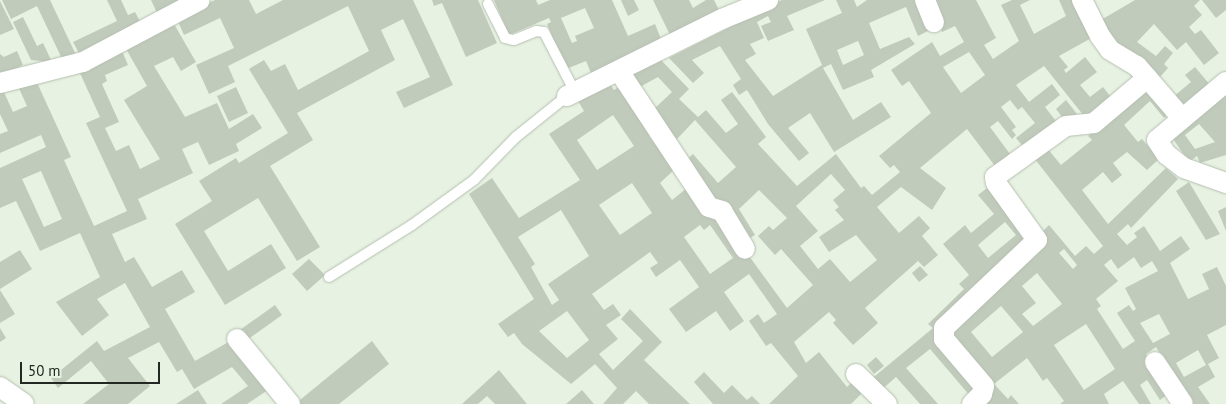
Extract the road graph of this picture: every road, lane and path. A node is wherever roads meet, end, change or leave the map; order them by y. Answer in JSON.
{"nodes":[{"id":1,"x":200,"y":0,"type":"edge"},
{"id":2,"x":768,"y":0,"type":"edge"},
{"id":3,"x":924,"y":0,"type":"edge"},
{"id":4,"x":1082,"y":0,"type":"edge"},
{"id":5,"x":488,"y":4,"type":"dead end"},
{"id":6,"x":934,"y":22,"type":"dead end"},
{"id":7,"x":619,"y":70,"type":"junction"},
{"id":8,"x":1147,"y":78,"type":"junction"},
{"id":9,"x":1226,"y":82,"type":"edge"},
{"id":10,"x":0,"y":83,"type":"edge"},
{"id":11,"x":571,"y":94,"type":"junction"},
{"id":12,"x":1181,"y":117,"type":"junction"},
{"id":13,"x":1226,"y":182,"type":"edge"},
{"id":14,"x":745,"y":249,"type":"dead end"},
{"id":15,"x":329,"y":277,"type":"dead end"},
{"id":16,"x":237,"y":339,"type":"dead end"},
{"id":17,"x":1155,"y":362,"type":"dead end"},
{"id":18,"x":856,"y":374,"type":"dead end"},
{"id":19,"x":0,"y":387,"type":"edge"},
{"id":20,"x":24,"y":404,"type":"edge"},
{"id":21,"x":290,"y":404,"type":"edge"},
{"id":22,"x":887,"y":404,"type":"edge"},
{"id":23,"x":972,"y":404,"type":"edge"},
{"id":24,"x":1183,"y":404,"type":"edge"}],
"edges":[{"from":1,"to":10,"type":"street"},
{"from":2,"to":7,"type":"street"},
{"from":3,"to":6,"type":"street"},
{"from":4,"to":8,"type":"street"},
{"from":5,"to":11,"type":"lane"},
{"from":7,"to":11,"type":"street"},
{"from":7,"to":14,"type":"street"},
{"from":8,"to":12,"type":"street"},
{"from":8,"to":23,"type":"street"},
{"from":9,"to":12,"type":"street"},
{"from":11,"to":15,"type":"lane"},
{"from":12,"to":13,"type":"street"},
{"from":16,"to":21,"type":"street"},
{"from":17,"to":24,"type":"street"},
{"from":18,"to":22,"type":"street"},
{"from":19,"to":20,"type":"street"}]}
